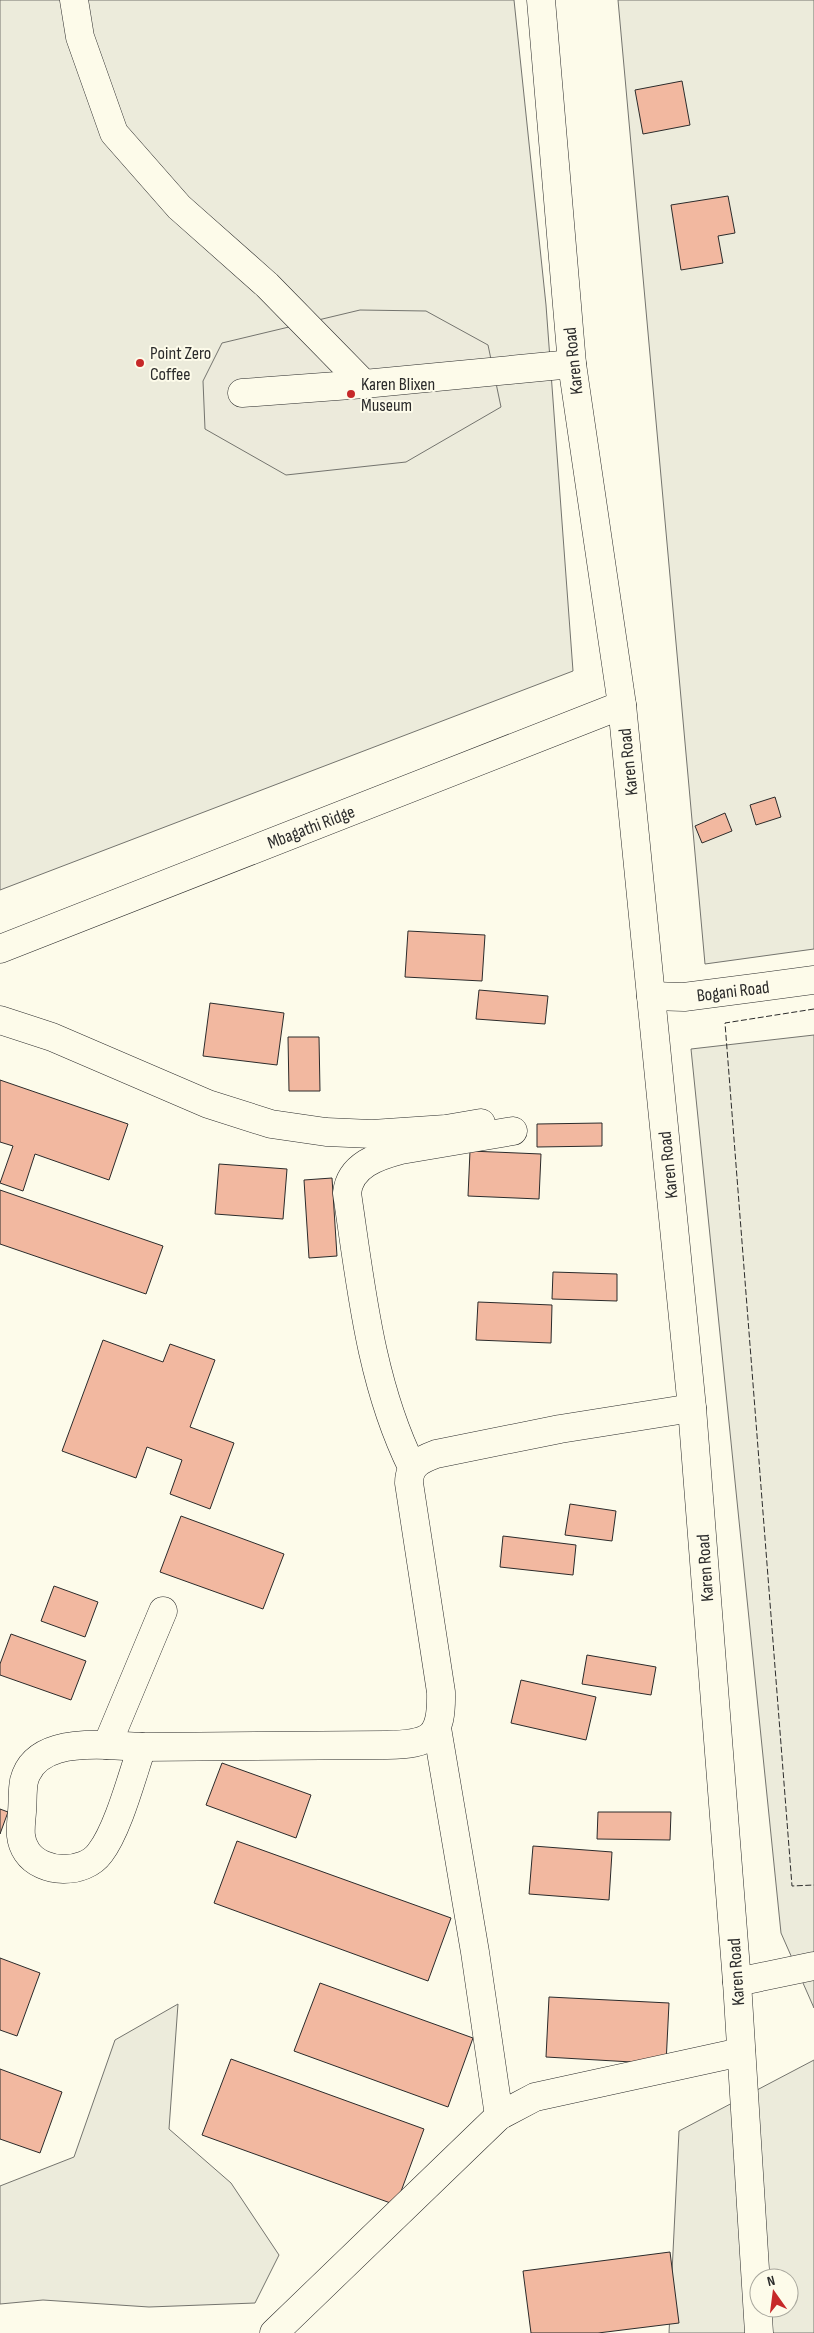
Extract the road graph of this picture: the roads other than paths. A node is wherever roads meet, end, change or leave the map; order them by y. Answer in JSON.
{"nodes":[{"id":1,"x":74,"y":0,"type":"edge"},
{"id":2,"x":542,"y":0,"type":"edge"},
{"id":3,"x":572,"y":364,"type":"junction"},
{"id":4,"x":364,"y":384,"type":"junction"},
{"id":5,"x":242,"y":393,"type":"dead end"},
{"id":6,"x":622,"y":705,"type":"junction"},
{"id":7,"x":0,"y":949,"type":"edge"},
{"id":8,"x":814,"y":980,"type":"edge"},
{"id":9,"x":651,"y":996,"type":"junction"},
{"id":10,"x":0,"y":1020,"type":"edge"},
{"id":11,"x":481,"y":1123,"type":"dead end"},
{"id":12,"x":512,"y":1131,"type":"dead end"},
{"id":13,"x":692,"y":1408,"type":"junction"},
{"id":14,"x":412,"y":1467,"type":"junction"},
{"id":15,"x":163,"y":1611,"type":"dead end"},
{"id":16,"x":437,"y":1728,"type":"junction"},
{"id":17,"x":107,"y":1745,"type":"junction"},
{"id":18,"x":142,"y":1747,"type":"junction"},
{"id":19,"x":814,"y":1966,"type":"edge"},
{"id":20,"x":737,"y":1982,"type":"junction"},
{"id":21,"x":741,"y":2052,"type":"junction"},
{"id":22,"x":499,"y":2116,"type":"junction"},
{"id":23,"x":274,"y":2333,"type":"edge"},
{"id":24,"x":759,"y":2333,"type":"edge"}],
"edges":[{"from":1,"to":4,"type":"street"},
{"from":2,"to":3,"type":"street","name":"Karen Road"},
{"from":3,"to":4,"type":"street"},
{"from":3,"to":6,"type":"street","name":"Karen Road"},
{"from":4,"to":5,"type":"street"},
{"from":6,"to":7,"type":"street","name":"Mbagathi Ridge"},
{"from":6,"to":9,"type":"street","name":"Karen Road"},
{"from":8,"to":9,"type":"street","name":"Bogani Road"},
{"from":9,"to":13,"type":"street","name":"Karen Road"},
{"from":10,"to":11,"type":"street"},
{"from":12,"to":14,"type":"street"},
{"from":13,"to":14,"type":"street"},
{"from":13,"to":20,"type":"street","name":"Karen Road"},
{"from":14,"to":16,"type":"street"},
{"from":15,"to":17,"type":"street"},
{"from":16,"to":18,"type":"street"},
{"from":16,"to":22,"type":"street"},
{"from":17,"to":18,"type":"street"},
{"from":17,"to":18,"type":"street"},
{"from":19,"to":20,"type":"street"},
{"from":20,"to":21,"type":"street","name":"Karen Road"},
{"from":21,"to":22,"type":"street"},
{"from":21,"to":24,"type":"street","name":"Karen Road"},
{"from":22,"to":23,"type":"street"}]}
